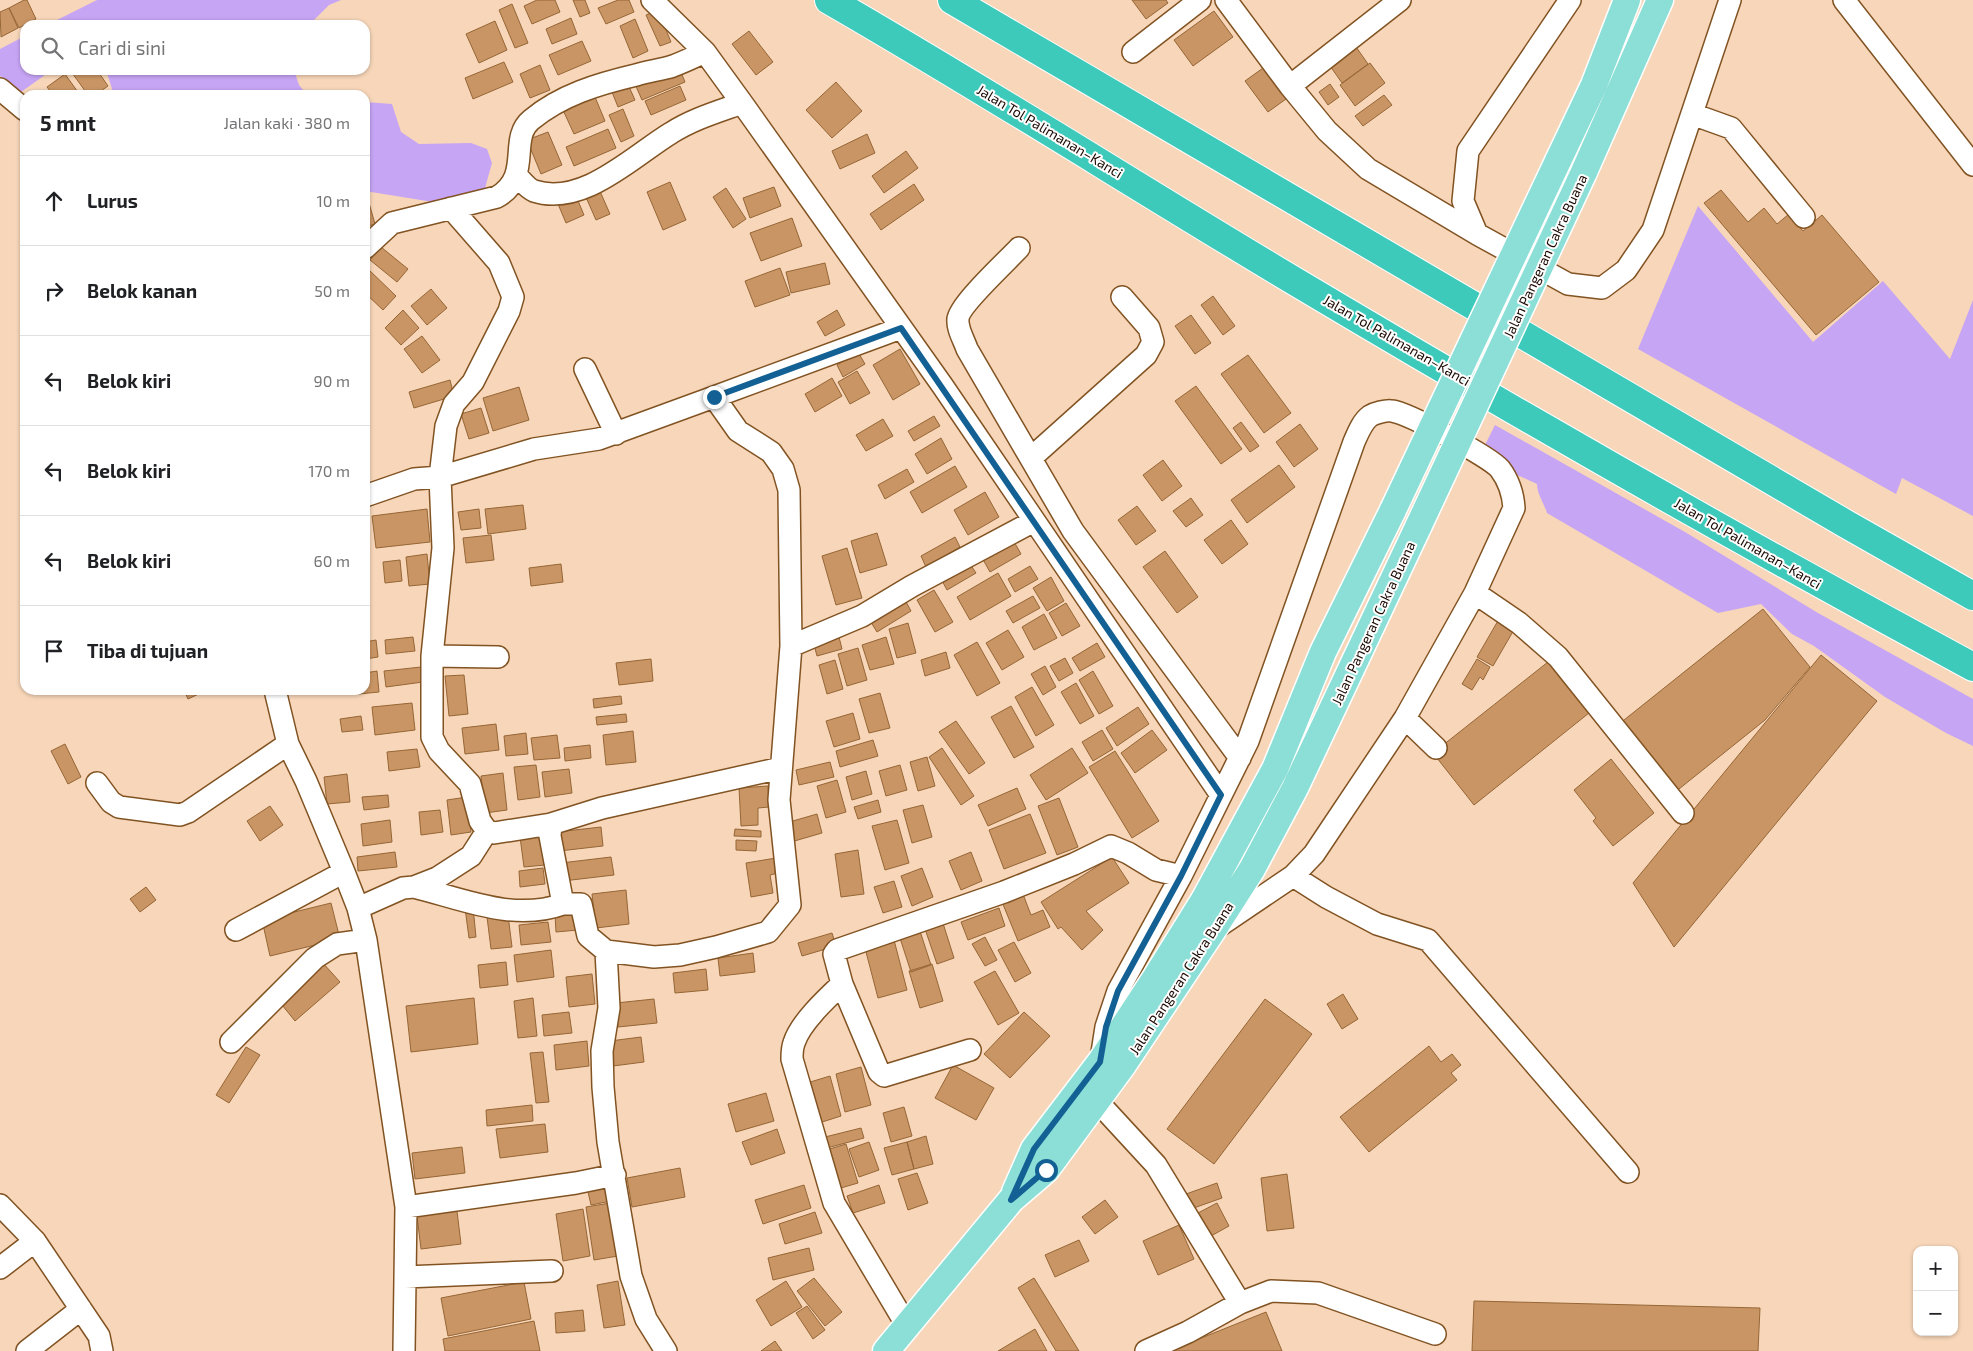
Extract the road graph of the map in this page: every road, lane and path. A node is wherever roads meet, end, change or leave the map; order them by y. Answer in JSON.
{"nodes":[{"id":1,"x":652,"y":0,"type":"edge"},
{"id":2,"x":829,"y":0,"type":"edge"},
{"id":3,"x":952,"y":0,"type":"edge"},
{"id":4,"x":1200,"y":0,"type":"edge"},
{"id":5,"x":1226,"y":0,"type":"edge"},
{"id":6,"x":1400,"y":0,"type":"edge"},
{"id":7,"x":1570,"y":0,"type":"edge"},
{"id":8,"x":1627,"y":0,"type":"edge"},
{"id":9,"x":1660,"y":0,"type":"edge"},
{"id":10,"x":1730,"y":0,"type":"edge"},
{"id":11,"x":1844,"y":0,"type":"edge"},
{"id":12,"x":705,"y":52,"type":"junction"},
{"id":13,"x":1133,"y":52,"type":"dead end"},
{"id":14,"x":1290,"y":86,"type":"junction"},
{"id":15,"x":0,"y":89,"type":"edge"},
{"id":16,"x":742,"y":103,"type":"junction"},
{"id":17,"x":20,"y":106,"type":"edge"},
{"id":18,"x":1692,"y":114,"type":"junction"},
{"id":19,"x":1973,"y":165,"type":"edge"},
{"id":20,"x":517,"y":176,"type":"junction"},
{"id":21,"x":450,"y":208,"type":"junction"},
{"id":22,"x":1804,"y":217,"type":"dead end"},
{"id":23,"x":1477,"y":234,"type":"junction"},
{"id":24,"x":370,"y":243,"type":"edge"},
{"id":25,"x":1019,"y":248,"type":"dead end"},
{"id":26,"x":1122,"y":296,"type":"dead end"},
{"id":27,"x":901,"y":328,"type":"junction"},
{"id":28,"x":585,"y":369,"type":"dead end"},
{"id":29,"x":714,"y":397,"type":"junction"},
{"id":30,"x":616,"y":434,"type":"junction"},
{"id":31,"x":1031,"y":458,"type":"junction"},
{"id":32,"x":440,"y":477,"type":"junction"},
{"id":33,"x":370,"y":494,"type":"edge"},
{"id":34,"x":1034,"y":521,"type":"junction"},
{"id":35,"x":1973,"y":596,"type":"edge"},
{"id":36,"x":1481,"y":597,"type":"junction"},
{"id":37,"x":791,"y":646,"type":"junction"},
{"id":38,"x":432,"y":656,"type":"junction"},
{"id":39,"x":498,"y":657,"type":"dead end"},
{"id":40,"x":1973,"y":667,"type":"edge"},
{"id":41,"x":275,"y":695,"type":"edge"},
{"id":42,"x":288,"y":744,"type":"junction"},
{"id":43,"x":1240,"y":758,"type":"junction"},
{"id":44,"x":781,"y":768,"type":"junction"},
{"id":45,"x":96,"y":783,"type":"dead end"},
{"id":46,"x":1221,"y":795,"type":"junction"},
{"id":47,"x":1682,"y":813,"type":"dead end"},
{"id":48,"x":551,"y":824,"type":"junction"},
{"id":49,"x":486,"y":831,"type":"junction"},
{"id":50,"x":344,"y":872,"type":"junction"},
{"id":51,"x":1181,"y":876,"type":"junction"},
{"id":52,"x":1293,"y":876,"type":"junction"},
{"id":53,"x":414,"y":887,"type":"junction"},
{"id":54,"x":563,"y":904,"type":"junction"},
{"id":55,"x":358,"y":908,"type":"junction"},
{"id":56,"x":236,"y":930,"type":"dead end"},
{"id":57,"x":1213,"y":930,"type":"junction"},
{"id":58,"x":366,"y":940,"type":"junction"},
{"id":59,"x":606,"y":951,"type":"junction"},
{"id":60,"x":842,"y":984,"type":"junction"},
{"id":61,"x":231,"y":1042,"type":"dead end"},
{"id":62,"x":970,"y":1050,"type":"dead end"},
{"id":63,"x":1100,"y":1062,"type":"junction"},
{"id":64,"x":1097,"y":1101,"type":"junction"},
{"id":65,"x":1628,"y":1172,"type":"dead end"},
{"id":66,"x":615,"y":1175,"type":"junction"},
{"id":67,"x":1011,"y":1200,"type":"junction"},
{"id":68,"x":0,"y":1205,"type":"edge"},
{"id":69,"x":406,"y":1207,"type":"junction"},
{"id":70,"x":35,"y":1241,"type":"junction"},
{"id":71,"x":0,"y":1268,"type":"edge"},
{"id":72,"x":552,"y":1271,"type":"dead end"},
{"id":73,"x":405,"y":1277,"type":"junction"},
{"id":74,"x":1240,"y":1303,"type":"junction"},
{"id":75,"x":81,"y":1309,"type":"junction"},
{"id":76,"x":906,"y":1326,"type":"junction"},
{"id":77,"x":1435,"y":1334,"type":"dead end"},
{"id":78,"x":27,"y":1351,"type":"edge"},
{"id":79,"x":102,"y":1351,"type":"edge"},
{"id":80,"x":404,"y":1351,"type":"edge"},
{"id":81,"x":666,"y":1351,"type":"edge"},
{"id":82,"x":886,"y":1351,"type":"edge"},
{"id":83,"x":1146,"y":1351,"type":"edge"}],
"edges":[{"from":1,"to":12,"type":"street"},
{"from":2,"to":40,"type":"highway","name":"Jalan Tol Palimanan–Kanci"},
{"from":3,"to":35,"type":"highway"},
{"from":4,"to":13,"type":"street"},
{"from":5,"to":14,"type":"street"},
{"from":6,"to":14,"type":"street"},
{"from":7,"to":23,"type":"street"},
{"from":8,"to":63,"type":"main road","name":"Jalan Pangeran Cakra Buana","bridge":true},
{"from":9,"to":57,"type":"main road","name":"Jalan Pangeran Cakra Buana","bridge":true},
{"from":10,"to":18,"type":"street"},
{"from":11,"to":19,"type":"street"},
{"from":12,"to":16,"type":"street"},
{"from":12,"to":20,"type":"street"},
{"from":14,"to":23,"type":"street"},
{"from":15,"to":17,"type":"street"},
{"from":16,"to":20,"type":"street"},
{"from":16,"to":27,"type":"street"},
{"from":18,"to":22,"type":"street"},
{"from":18,"to":23,"type":"street"},
{"from":20,"to":21,"type":"street"},
{"from":21,"to":24,"type":"street"},
{"from":21,"to":32,"type":"street"},
{"from":25,"to":31,"type":"street"},
{"from":26,"to":31,"type":"street"},
{"from":27,"to":29,"type":"street"},
{"from":27,"to":34,"type":"street"},
{"from":28,"to":30,"type":"street"},
{"from":29,"to":30,"type":"street"},
{"from":29,"to":37,"type":"street"},
{"from":30,"to":32,"type":"street"},
{"from":31,"to":43,"type":"street"},
{"from":32,"to":33,"type":"street"},
{"from":32,"to":38,"type":"street"},
{"from":34,"to":37,"type":"street"},
{"from":34,"to":46,"type":"street"},
{"from":36,"to":43,"type":"street"},
{"from":36,"to":47,"type":"street"},
{"from":36,"to":52,"type":"street"},
{"from":37,"to":44,"type":"street"},
{"from":38,"to":39,"type":"street"},
{"from":38,"to":49,"type":"street"},
{"from":41,"to":42,"type":"street"},
{"from":42,"to":45,"type":"street"},
{"from":42,"to":50,"type":"street"},
{"from":43,"to":46,"type":"street"},
{"from":44,"to":48,"type":"street"},
{"from":44,"to":59,"type":"street"},
{"from":46,"to":51,"type":"street"},
{"from":48,"to":49,"type":"street"},
{"from":48,"to":54,"type":"street"},
{"from":49,"to":53,"type":"street"},
{"from":50,"to":55,"type":"street"},
{"from":50,"to":56,"type":"street"},
{"from":51,"to":60,"type":"street"},
{"from":51,"to":63,"type":"street"},
{"from":52,"to":57,"type":"street"},
{"from":52,"to":65,"type":"street"},
{"from":53,"to":54,"type":"street"},
{"from":53,"to":55,"type":"street"},
{"from":54,"to":59,"type":"street"},
{"from":55,"to":58,"type":"street"},
{"from":57,"to":64,"type":"main road","name":"Jalan Pangeran Cakra Buana"},
{"from":58,"to":61,"type":"street"},
{"from":58,"to":69,"type":"street"},
{"from":59,"to":66,"type":"street"},
{"from":60,"to":62,"type":"street"},
{"from":60,"to":76,"type":"street"},
{"from":63,"to":67,"type":"main road","name":"Jalan Pangeran Cakra Buana"},
{"from":64,"to":67,"type":"main road","name":"Jalan Pangeran Cakra Buana"},
{"from":64,"to":74,"type":"street"},
{"from":66,"to":69,"type":"street"},
{"from":66,"to":81,"type":"street"},
{"from":67,"to":76,"type":"main road","name":"Jalan Pangeran Cakra Buana"},
{"from":68,"to":70,"type":"street"},
{"from":69,"to":73,"type":"street"},
{"from":70,"to":71,"type":"street"},
{"from":70,"to":75,"type":"street"},
{"from":72,"to":73,"type":"street"},
{"from":73,"to":80,"type":"street"},
{"from":74,"to":77,"type":"street"},
{"from":74,"to":83,"type":"street"},
{"from":75,"to":78,"type":"street"},
{"from":75,"to":79,"type":"street"},
{"from":76,"to":82,"type":"main road","name":"Jalan Pangeran Cakra Buana"}]}
